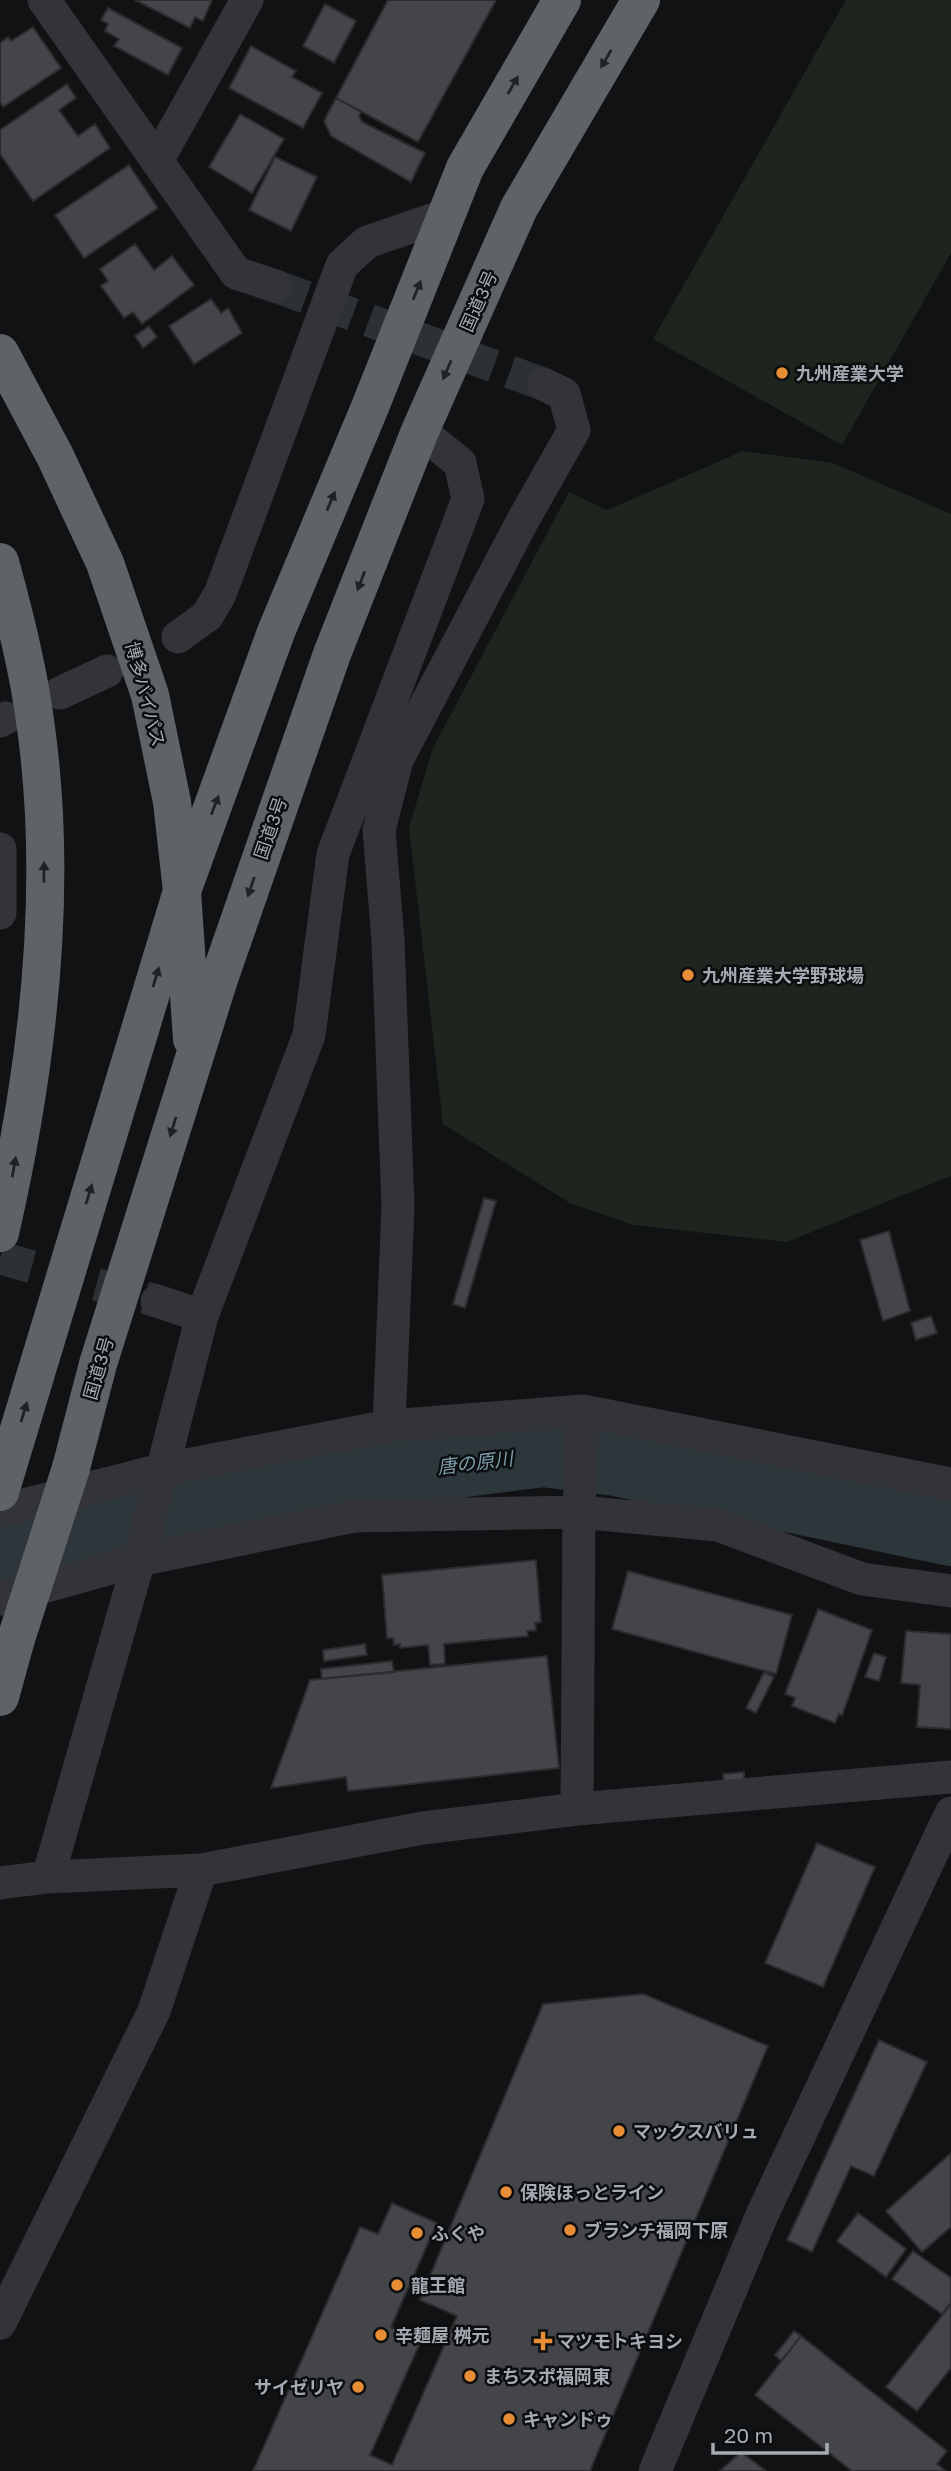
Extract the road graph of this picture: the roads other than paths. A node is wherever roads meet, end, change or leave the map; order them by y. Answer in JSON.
{"nodes":[{"id":1,"x":44,"y":0,"type":"edge"},
{"id":2,"x":247,"y":0,"type":"edge"},
{"id":3,"x":562,"y":0,"type":"edge"},
{"id":4,"x":641,"y":0,"type":"edge"},
{"id":5,"x":157,"y":161,"type":"junction"},
{"id":6,"x":446,"y":215,"type":"junction"},
{"id":7,"x":275,"y":286,"type":"tunnel mouth"},
{"id":8,"x":0,"y":321,"type":"edge"},
{"id":9,"x":0,"y":353,"type":"edge"},
{"id":10,"x":543,"y":384,"type":"tunnel mouth"},
{"id":11,"x":420,"y":431,"type":"junction"},
{"id":12,"x":0,"y":562,"type":"edge"},
{"id":13,"x":0,"y":609,"type":"edge"},
{"id":14,"x":178,"y":637,"type":"dead end"},
{"id":15,"x":107,"y":671,"type":"dead end"},
{"id":16,"x":60,"y":693,"type":"dead end"},
{"id":17,"x":150,"y":695,"type":"junction"},
{"id":18,"x":14,"y":723,"type":"edge"},
{"id":19,"x":0,"y":849,"type":"edge"},
{"id":20,"x":182,"y":891,"type":"junction"},
{"id":21,"x":0,"y":913,"type":"edge"},
{"id":22,"x":193,"y":1062,"type":"junction"},
{"id":23,"x":0,"y":1233,"type":"edge"},
{"id":24,"x":156,"y":1301,"type":"tunnel mouth"},
{"id":25,"x":202,"y":1316,"type":"junction"},
{"id":26,"x":583,"y":1411,"type":"junction"},
{"id":27,"x":389,"y":1426,"type":"junction"},
{"id":28,"x":161,"y":1470,"type":"junction"},
{"id":29,"x":951,"y":1484,"type":"edge"},
{"id":30,"x":1,"y":1493,"type":"edge"},
{"id":31,"x":579,"y":1512,"type":"junction"},
{"id":32,"x":139,"y":1560,"type":"junction"},
{"id":33,"x":951,"y":1591,"type":"edge"},
{"id":34,"x":0,"y":1599,"type":"edge"},
{"id":35,"x":0,"y":1697,"type":"edge"},
{"id":36,"x":951,"y":1777,"type":"edge"},
{"id":37,"x":577,"y":1809,"type":"junction"},
{"id":38,"x":951,"y":1813,"type":"edge"},
{"id":39,"x":201,"y":1870,"type":"junction"},
{"id":40,"x":48,"y":1877,"type":"junction"},
{"id":41,"x":0,"y":1883,"type":"edge"},
{"id":42,"x":0,"y":2323,"type":"edge"},
{"id":43,"x":655,"y":2471,"type":"edge"}],
"edges":[{"from":1,"to":5,"type":"street"},
{"from":2,"to":5,"type":"street"},
{"from":6,"to":3,"type":"highway","one_way":true},
{"from":4,"to":11,"type":"highway","name":"国道3号","one_way":true},
{"from":5,"to":7,"type":"street"},
{"from":6,"to":14,"type":"street"},
{"from":20,"to":6,"type":"highway","one_way":true},
{"from":8,"to":17,"type":"highway"},
{"from":9,"to":17,"type":"highway","name":"博多バイパス"},
{"from":10,"to":27,"type":"street"},
{"from":11,"to":22,"type":"highway","name":"国道3号","one_way":true},
{"from":11,"to":25,"type":"street"},
{"from":12,"to":18,"type":"highway"},
{"from":13,"to":18,"type":"highway"},
{"from":15,"to":16,"type":"street"},
{"from":17,"to":20,"type":"highway","name":"博多バイパス"},
{"from":23,"to":18,"type":"highway","one_way":true},
{"from":19,"to":21,"type":"street"},
{"from":20,"to":22,"type":"highway","name":"博多バイパス"},
{"from":30,"to":20,"type":"highway","one_way":true},
{"from":22,"to":35,"type":"highway","name":"国道3号","one_way":true,"bridge":true},
{"from":24,"to":25,"type":"street"},
{"from":25,"to":28,"type":"street"},
{"from":26,"to":27,"type":"street"},
{"from":26,"to":29,"type":"street"},
{"from":26,"to":31,"type":"street"},
{"from":27,"to":28,"type":"street"},
{"from":28,"to":30,"type":"street"},
{"from":28,"to":32,"type":"street"},
{"from":31,"to":32,"type":"street"},
{"from":31,"to":33,"type":"street"},
{"from":31,"to":37,"type":"street"},
{"from":32,"to":34,"type":"street"},
{"from":32,"to":40,"type":"street"},
{"from":36,"to":37,"type":"street"},
{"from":37,"to":39,"type":"street"},
{"from":38,"to":43,"type":"street"},
{"from":39,"to":40,"type":"street"},
{"from":39,"to":42,"type":"street"},
{"from":40,"to":41,"type":"street"}]}
